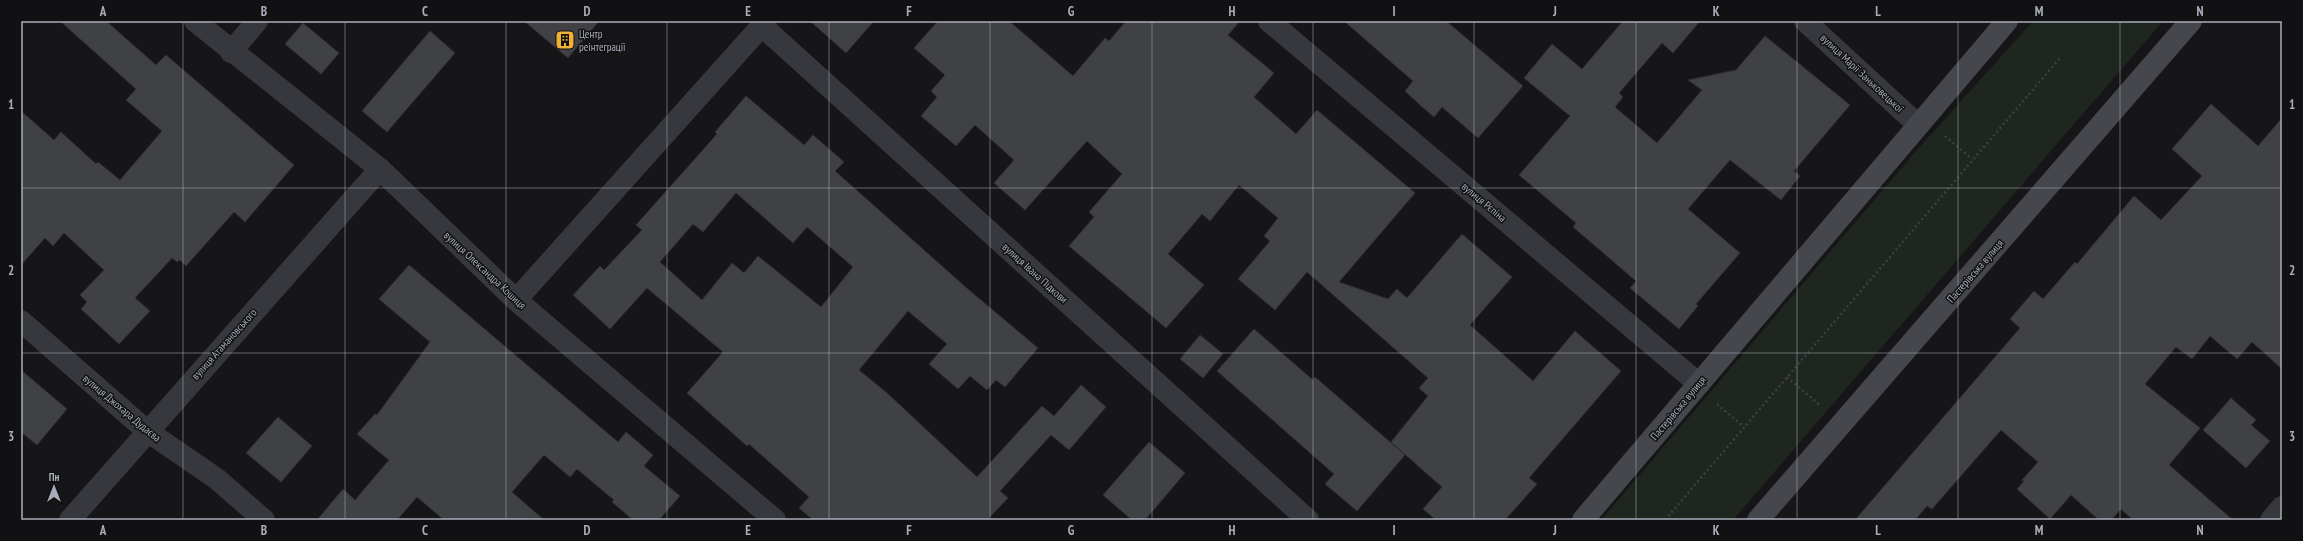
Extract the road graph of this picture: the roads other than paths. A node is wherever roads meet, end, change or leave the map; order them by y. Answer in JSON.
{"nodes":[{"id":1,"x":195,"y":21,"type":"edge"},
{"id":2,"x":257,"y":21,"type":"edge"},
{"id":3,"x":1269,"y":21,"type":"edge"},
{"id":4,"x":1805,"y":21,"type":"edge"},
{"id":5,"x":2007,"y":21,"type":"edge"},
{"id":6,"x":2191,"y":21,"type":"edge"},
{"id":7,"x":764,"y":23,"type":"edge"},
{"id":8,"x":231,"y":52,"type":"junction"},
{"id":9,"x":1918,"y":125,"type":"junction"},
{"id":10,"x":380,"y":169,"type":"junction"},
{"id":11,"x":516,"y":300,"type":"junction"},
{"id":12,"x":21,"y":321,"type":"edge"},
{"id":13,"x":1699,"y":384,"type":"junction"},
{"id":14,"x":147,"y":431,"type":"junction"},
{"id":15,"x":2282,"y":507,"type":"edge"},
{"id":16,"x":70,"y":520,"type":"edge"},
{"id":17,"x":264,"y":520,"type":"edge"},
{"id":18,"x":775,"y":520,"type":"edge"},
{"id":19,"x":1308,"y":520,"type":"edge"},
{"id":20,"x":1583,"y":520,"type":"edge"},
{"id":21,"x":1758,"y":520,"type":"edge"},
{"id":22,"x":2271,"y":520,"type":"edge"}],
"edges":[{"from":1,"to":8,"type":"street","name":"вулиця Олександра Кошиця"},
{"from":2,"to":8,"type":"street"},
{"from":3,"to":13,"type":"street","name":"вулиця Рєпіна"},
{"from":4,"to":9,"type":"street","name":"вулиця Марії Заньковецької"},
{"from":5,"to":9,"type":"main road","name":"Пастерівська вулиця"},
{"from":6,"to":21,"type":"main road","name":"Пастерівська вулиця"},
{"from":7,"to":11,"type":"street"},
{"from":7,"to":19,"type":"street","name":"вулиця Івана Підкови"},
{"from":8,"to":10,"type":"street","name":"вулиця Олександра Кошиця"},
{"from":9,"to":13,"type":"main road","name":"Пастерівська вулиця"},
{"from":10,"to":11,"type":"street","name":"вулиця Олександра Кошиця"},
{"from":10,"to":14,"type":"street","name":"вулиця Атамановського"},
{"from":11,"to":18,"type":"street","name":"вулиця Олександра Кошиця"},
{"from":12,"to":14,"type":"street","name":"вулиця Джохара Дудаєва"},
{"from":13,"to":20,"type":"main road","name":"Пастерівська вулиця"},
{"from":14,"to":16,"type":"street","name":"вулиця Атамановського"},
{"from":14,"to":17,"type":"street","name":"вулиця Джохара Дудаєва"},
{"from":15,"to":22,"type":"street"}]}
